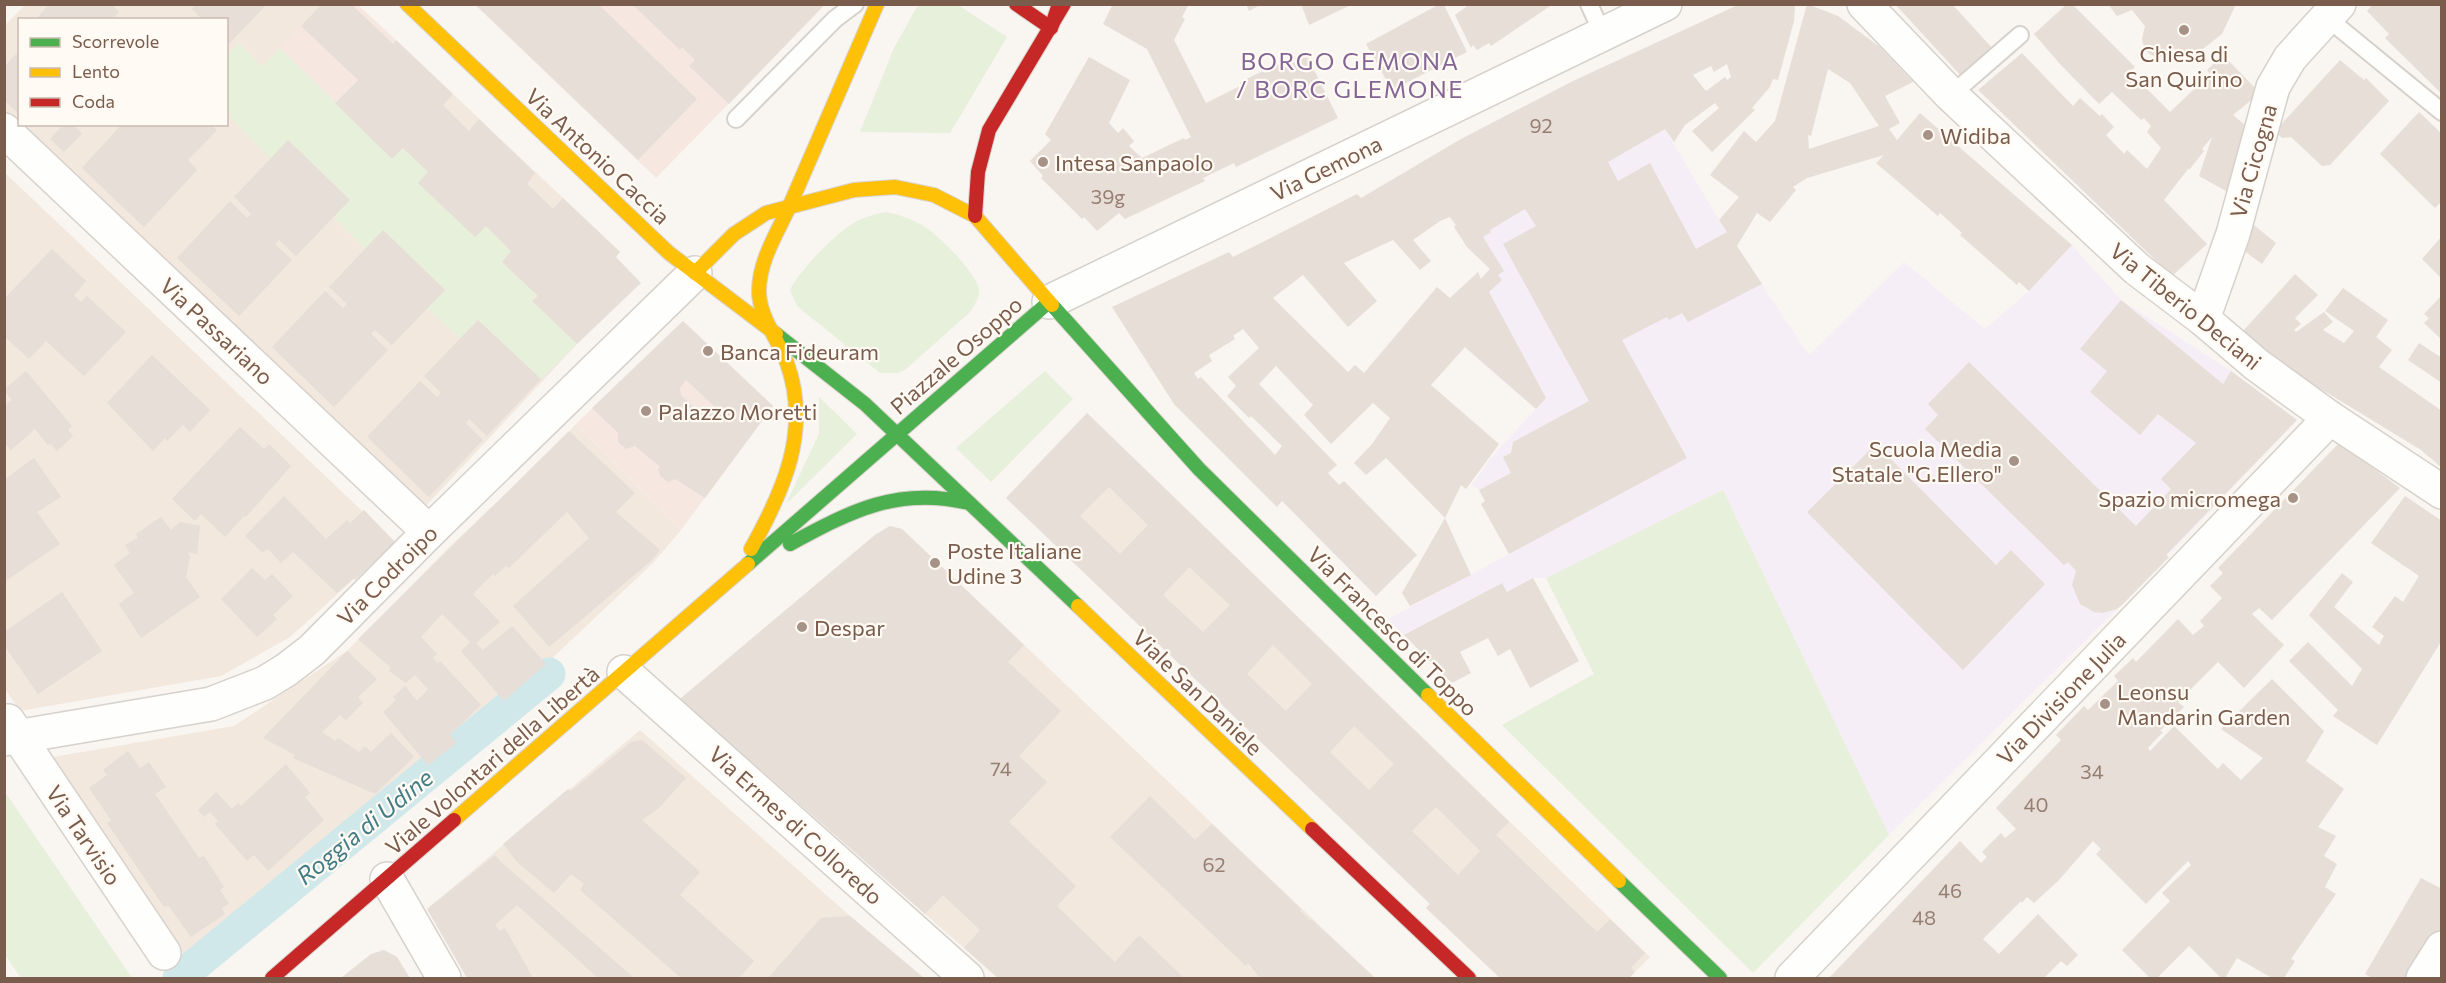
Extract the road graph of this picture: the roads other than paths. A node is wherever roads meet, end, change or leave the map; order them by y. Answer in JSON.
{"nodes":[{"id":1,"x":407,"y":4,"type":"edge"},
{"id":2,"x":855,"y":4,"type":"edge"},
{"id":3,"x":877,"y":4,"type":"edge"},
{"id":4,"x":1016,"y":4,"type":"edge"},
{"id":5,"x":1059,"y":4,"type":"edge"},
{"id":6,"x":1064,"y":4,"type":"edge"},
{"id":7,"x":1589,"y":4,"type":"edge"},
{"id":8,"x":1665,"y":4,"type":"edge"},
{"id":9,"x":1864,"y":4,"type":"edge"},
{"id":10,"x":2332,"y":11,"type":"edge"},
{"id":11,"x":1051,"y":28,"type":"junction"},
{"id":12,"x":1603,"y":35,"type":"junction"},
{"id":13,"x":2020,"y":35,"type":"dead end"},
{"id":14,"x":1951,"y":95,"type":"junction"},
{"id":15,"x":2442,"y":112,"type":"edge"},
{"id":16,"x":736,"y":119,"type":"dead end"},
{"id":17,"x":4,"y":130,"type":"edge"},
{"id":18,"x":790,"y":205,"type":"junction"},
{"id":19,"x":975,"y":216,"type":"junction"},
{"id":20,"x":695,"y":273,"type":"junction"},
{"id":21,"x":1049,"y":302,"type":"junction"},
{"id":22,"x":2203,"y":319,"type":"junction"},
{"id":23,"x":770,"y":328,"type":"junction"},
{"id":24,"x":2330,"y":418,"type":"junction"},
{"id":25,"x":897,"y":435,"type":"junction"},
{"id":26,"x":2442,"y":492,"type":"edge"},
{"id":27,"x":969,"y":503,"type":"junction"},
{"id":28,"x":429,"y":532,"type":"junction"},
{"id":29,"x":738,"y":571,"type":"junction"},
{"id":30,"x":624,"y":672,"type":"junction"},
{"id":31,"x":9,"y":731,"type":"edge"},
{"id":32,"x":387,"y":879,"type":"junction"},
{"id":33,"x":2442,"y":948,"type":"edge"},
{"id":34,"x":164,"y":953,"type":"dead end"},
{"id":35,"x":272,"y":978,"type":"edge"},
{"id":36,"x":444,"y":978,"type":"edge"},
{"id":37,"x":968,"y":978,"type":"edge"},
{"id":38,"x":1469,"y":978,"type":"edge"},
{"id":39,"x":1720,"y":978,"type":"edge"},
{"id":40,"x":1792,"y":978,"type":"edge"},
{"id":41,"x":2423,"y":978,"type":"edge"}],
"edges":[{"from":1,"to":20,"type":"main road","name":"Via Antonio Caccia"},
{"from":2,"to":16,"type":"lane"},
{"from":3,"to":18,"type":"main road"},
{"from":4,"to":11,"type":"main road"},
{"from":5,"to":11,"type":"main road"},
{"from":6,"to":11,"type":"main road"},
{"from":7,"to":12,"type":"lane"},
{"from":8,"to":12,"type":"street","name":"Via Gemona"},
{"from":9,"to":14,"type":"street","name":"Via Tiberio Deciani"},
{"from":10,"to":15,"type":"lane","name":"Via Cicogna"},
{"from":10,"to":22,"type":"street","name":"Via Cicogna"},
{"from":11,"to":19,"type":"main road"},
{"from":12,"to":21,"type":"street","name":"Via Gemona"},
{"from":13,"to":14,"type":"lane"},
{"from":14,"to":22,"type":"street","name":"Via Tiberio Deciani"},
{"from":17,"to":28,"type":"street","name":"Via Passariano"},
{"from":18,"to":19,"type":"main road","name":"Piazzale Osoppo"},
{"from":18,"to":20,"type":"main road","name":"Piazzale Osoppo"},
{"from":18,"to":23,"type":"main road"},
{"from":19,"to":21,"type":"main road","name":"Piazzale Osoppo"},
{"from":20,"to":23,"type":"main road","name":"Via Antonio Caccia"},
{"from":20,"to":28,"type":"street","name":"Via Codroipo"},
{"from":21,"to":25,"type":"main road","name":"Piazzale Osoppo"},
{"from":21,"to":39,"type":"main road","name":"Via Francesco di Toppo"},
{"from":22,"to":24,"type":"street","name":"Via Tiberio Deciani"},
{"from":23,"to":25,"type":"main road","name":"Piazzale Osoppo"},
{"from":23,"to":29,"type":"main road"},
{"from":24,"to":26,"type":"street","name":"Via Tiberio Deciani"},
{"from":24,"to":40,"type":"street","name":"Via Divisione Julia"},
{"from":25,"to":27,"type":"main road","name":"Viale San Daniele"},
{"from":25,"to":29,"type":"main road","name":"Piazzale Osoppo"},
{"from":27,"to":29,"type":"main road"},
{"from":27,"to":38,"type":"main road","name":"Viale San Daniele"},
{"from":28,"to":31,"type":"street","name":"Via Codroipo"},
{"from":29,"to":30,"type":"main road","name":"Viale Volontari della Libertà"},
{"from":30,"to":32,"type":"main road","name":"Viale Volontari della Libertà"},
{"from":30,"to":37,"type":"street","name":"Via Ermes di Colloredo"},
{"from":31,"to":34,"type":"street","name":"Via Tarvisio"},
{"from":32,"to":35,"type":"main road","name":"Viale Volontari della Libertà"},
{"from":32,"to":36,"type":"street"},
{"from":33,"to":41,"type":"street"}]}
